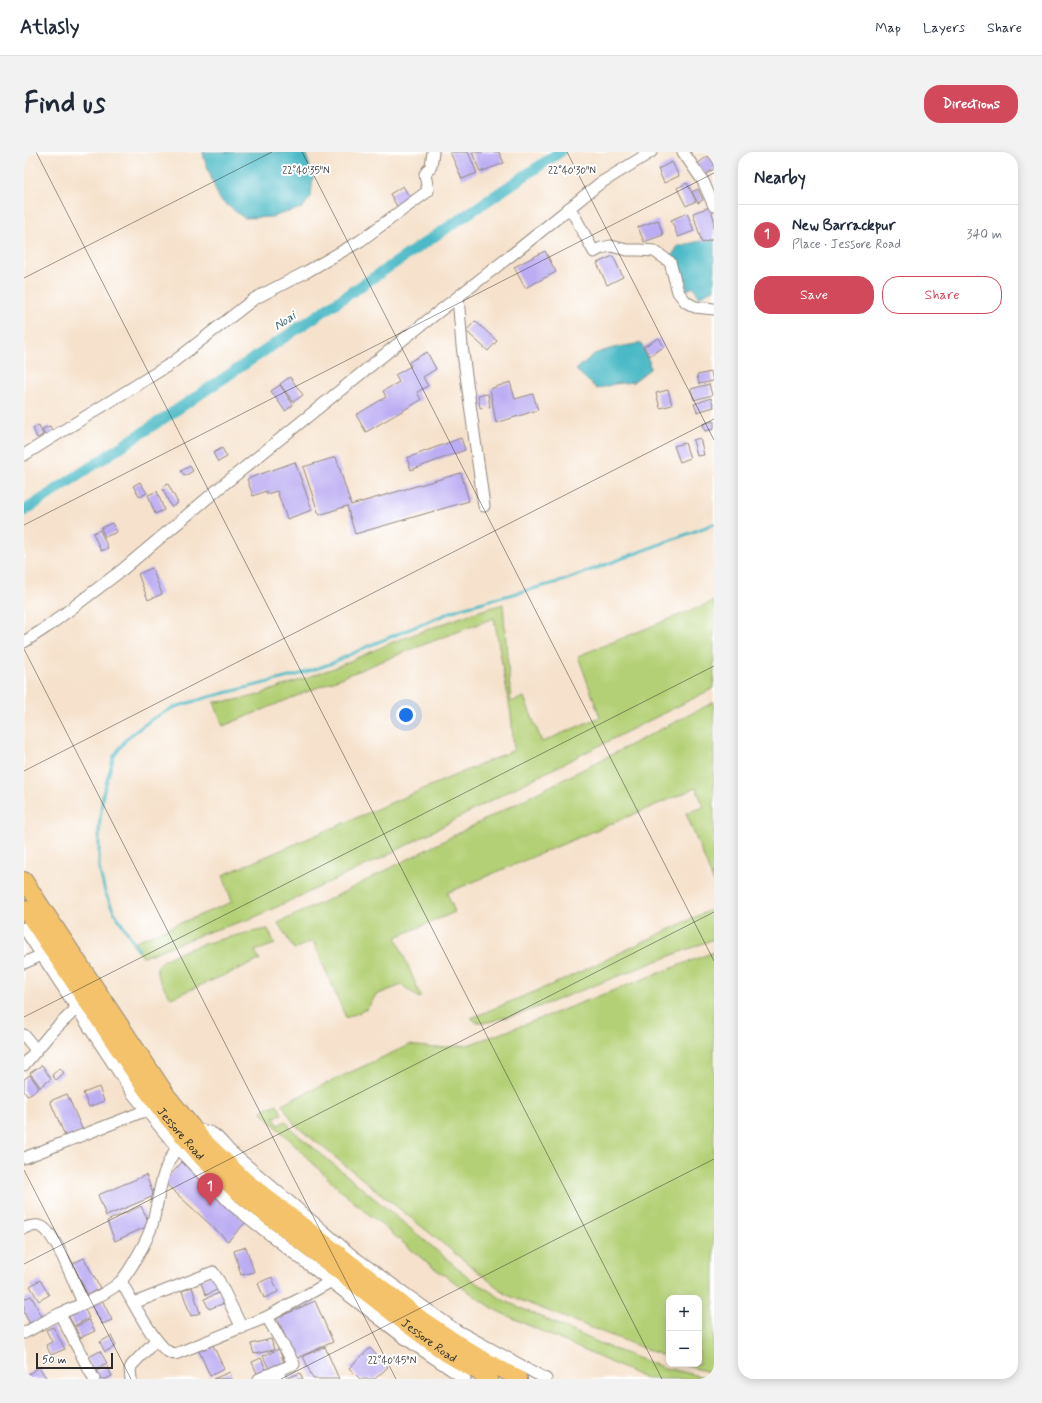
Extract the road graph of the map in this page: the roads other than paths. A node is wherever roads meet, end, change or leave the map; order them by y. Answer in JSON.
{"nodes":[{"id":1,"x":433,"y":152,"type":"edge"},
{"id":2,"x":651,"y":152,"type":"edge"},
{"id":3,"x":683,"y":152,"type":"edge"},
{"id":4,"x":714,"y":206,"type":"edge"},
{"id":5,"x":569,"y":208,"type":"junction"},
{"id":6,"x":458,"y":297,"type":"junction"},
{"id":7,"x":714,"y":309,"type":"edge"},
{"id":8,"x":24,"y":455,"type":"edge"},
{"id":9,"x":484,"y":506,"type":"dead end"},
{"id":10,"x":24,"y":642,"type":"edge"},
{"id":11,"x":24,"y":880,"type":"edge"},
{"id":12,"x":24,"y":908,"type":"edge"},
{"id":13,"x":24,"y":928,"type":"edge"},
{"id":14,"x":42,"y":955,"type":"junction"},
{"id":15,"x":24,"y":963,"type":"edge"},
{"id":16,"x":81,"y":1004,"type":"junction"},
{"id":17,"x":24,"y":1035,"type":"edge"},
{"id":18,"x":36,"y":1050,"type":"junction"},
{"id":19,"x":24,"y":1065,"type":"edge"},
{"id":20,"x":152,"y":1108,"type":"junction"},
{"id":21,"x":195,"y":1130,"type":"junction"},
{"id":22,"x":177,"y":1148,"type":"junction"},
{"id":23,"x":24,"y":1158,"type":"edge"},
{"id":24,"x":24,"y":1228,"type":"edge"},
{"id":25,"x":120,"y":1281,"type":"junction"},
{"id":26,"x":330,"y":1282,"type":"junction"},
{"id":27,"x":83,"y":1303,"type":"junction"},
{"id":28,"x":134,"y":1303,"type":"junction"},
{"id":29,"x":60,"y":1314,"type":"junction"},
{"id":30,"x":268,"y":1317,"type":"junction"},
{"id":31,"x":242,"y":1328,"type":"junction"},
{"id":32,"x":24,"y":1333,"type":"edge"},
{"id":33,"x":156,"y":1340,"type":"junction"},
{"id":34,"x":279,"y":1375,"type":"edge"},
{"id":35,"x":94,"y":1379,"type":"edge"},
{"id":36,"x":131,"y":1379,"type":"edge"},
{"id":37,"x":259,"y":1379,"type":"edge"},
{"id":38,"x":465,"y":1379,"type":"edge"},
{"id":39,"x":490,"y":1379,"type":"edge"},
{"id":40,"x":519,"y":1379,"type":"edge"},
{"id":41,"x":546,"y":1379,"type":"edge"}],
"edges":[{"from":1,"to":8,"type":"street"},
{"from":2,"to":5,"type":"street"},
{"from":3,"to":4,"type":"street"},
{"from":5,"to":6,"type":"street"},
{"from":5,"to":7,"type":"street"},
{"from":6,"to":9,"type":"street"},
{"from":6,"to":10,"type":"street"},
{"from":11,"to":21,"type":"highway"},
{"from":12,"to":16,"type":"highway","name":"Jessore Road"},
{"from":13,"to":14,"type":"street"},
{"from":14,"to":15,"type":"street"},
{"from":14,"to":16,"type":"street"},
{"from":16,"to":18,"type":"street"},
{"from":16,"to":20,"type":"highway","name":"Jessore Road"},
{"from":17,"to":18,"type":"street"},
{"from":18,"to":19,"type":"street"},
{"from":20,"to":22,"type":"street"},
{"from":20,"to":23,"type":"street"},
{"from":20,"to":39,"type":"highway","name":"Jessore Road"},
{"from":21,"to":40,"type":"highway"},
{"from":21,"to":41,"type":"street"},
{"from":22,"to":25,"type":"street"},
{"from":22,"to":26,"type":"street"},
{"from":24,"to":27,"type":"street"},
{"from":25,"to":27,"type":"street"},
{"from":25,"to":28,"type":"street"},
{"from":26,"to":30,"type":"street"},
{"from":26,"to":38,"type":"street"},
{"from":27,"to":29,"type":"street"},
{"from":28,"to":31,"type":"street"},
{"from":28,"to":33,"type":"street"},
{"from":29,"to":32,"type":"street"},
{"from":29,"to":35,"type":"street"},
{"from":30,"to":31,"type":"street"},
{"from":30,"to":34,"type":"street"},
{"from":31,"to":33,"type":"street"},
{"from":33,"to":36,"type":"street"},
{"from":34,"to":37,"type":"street"}]}
